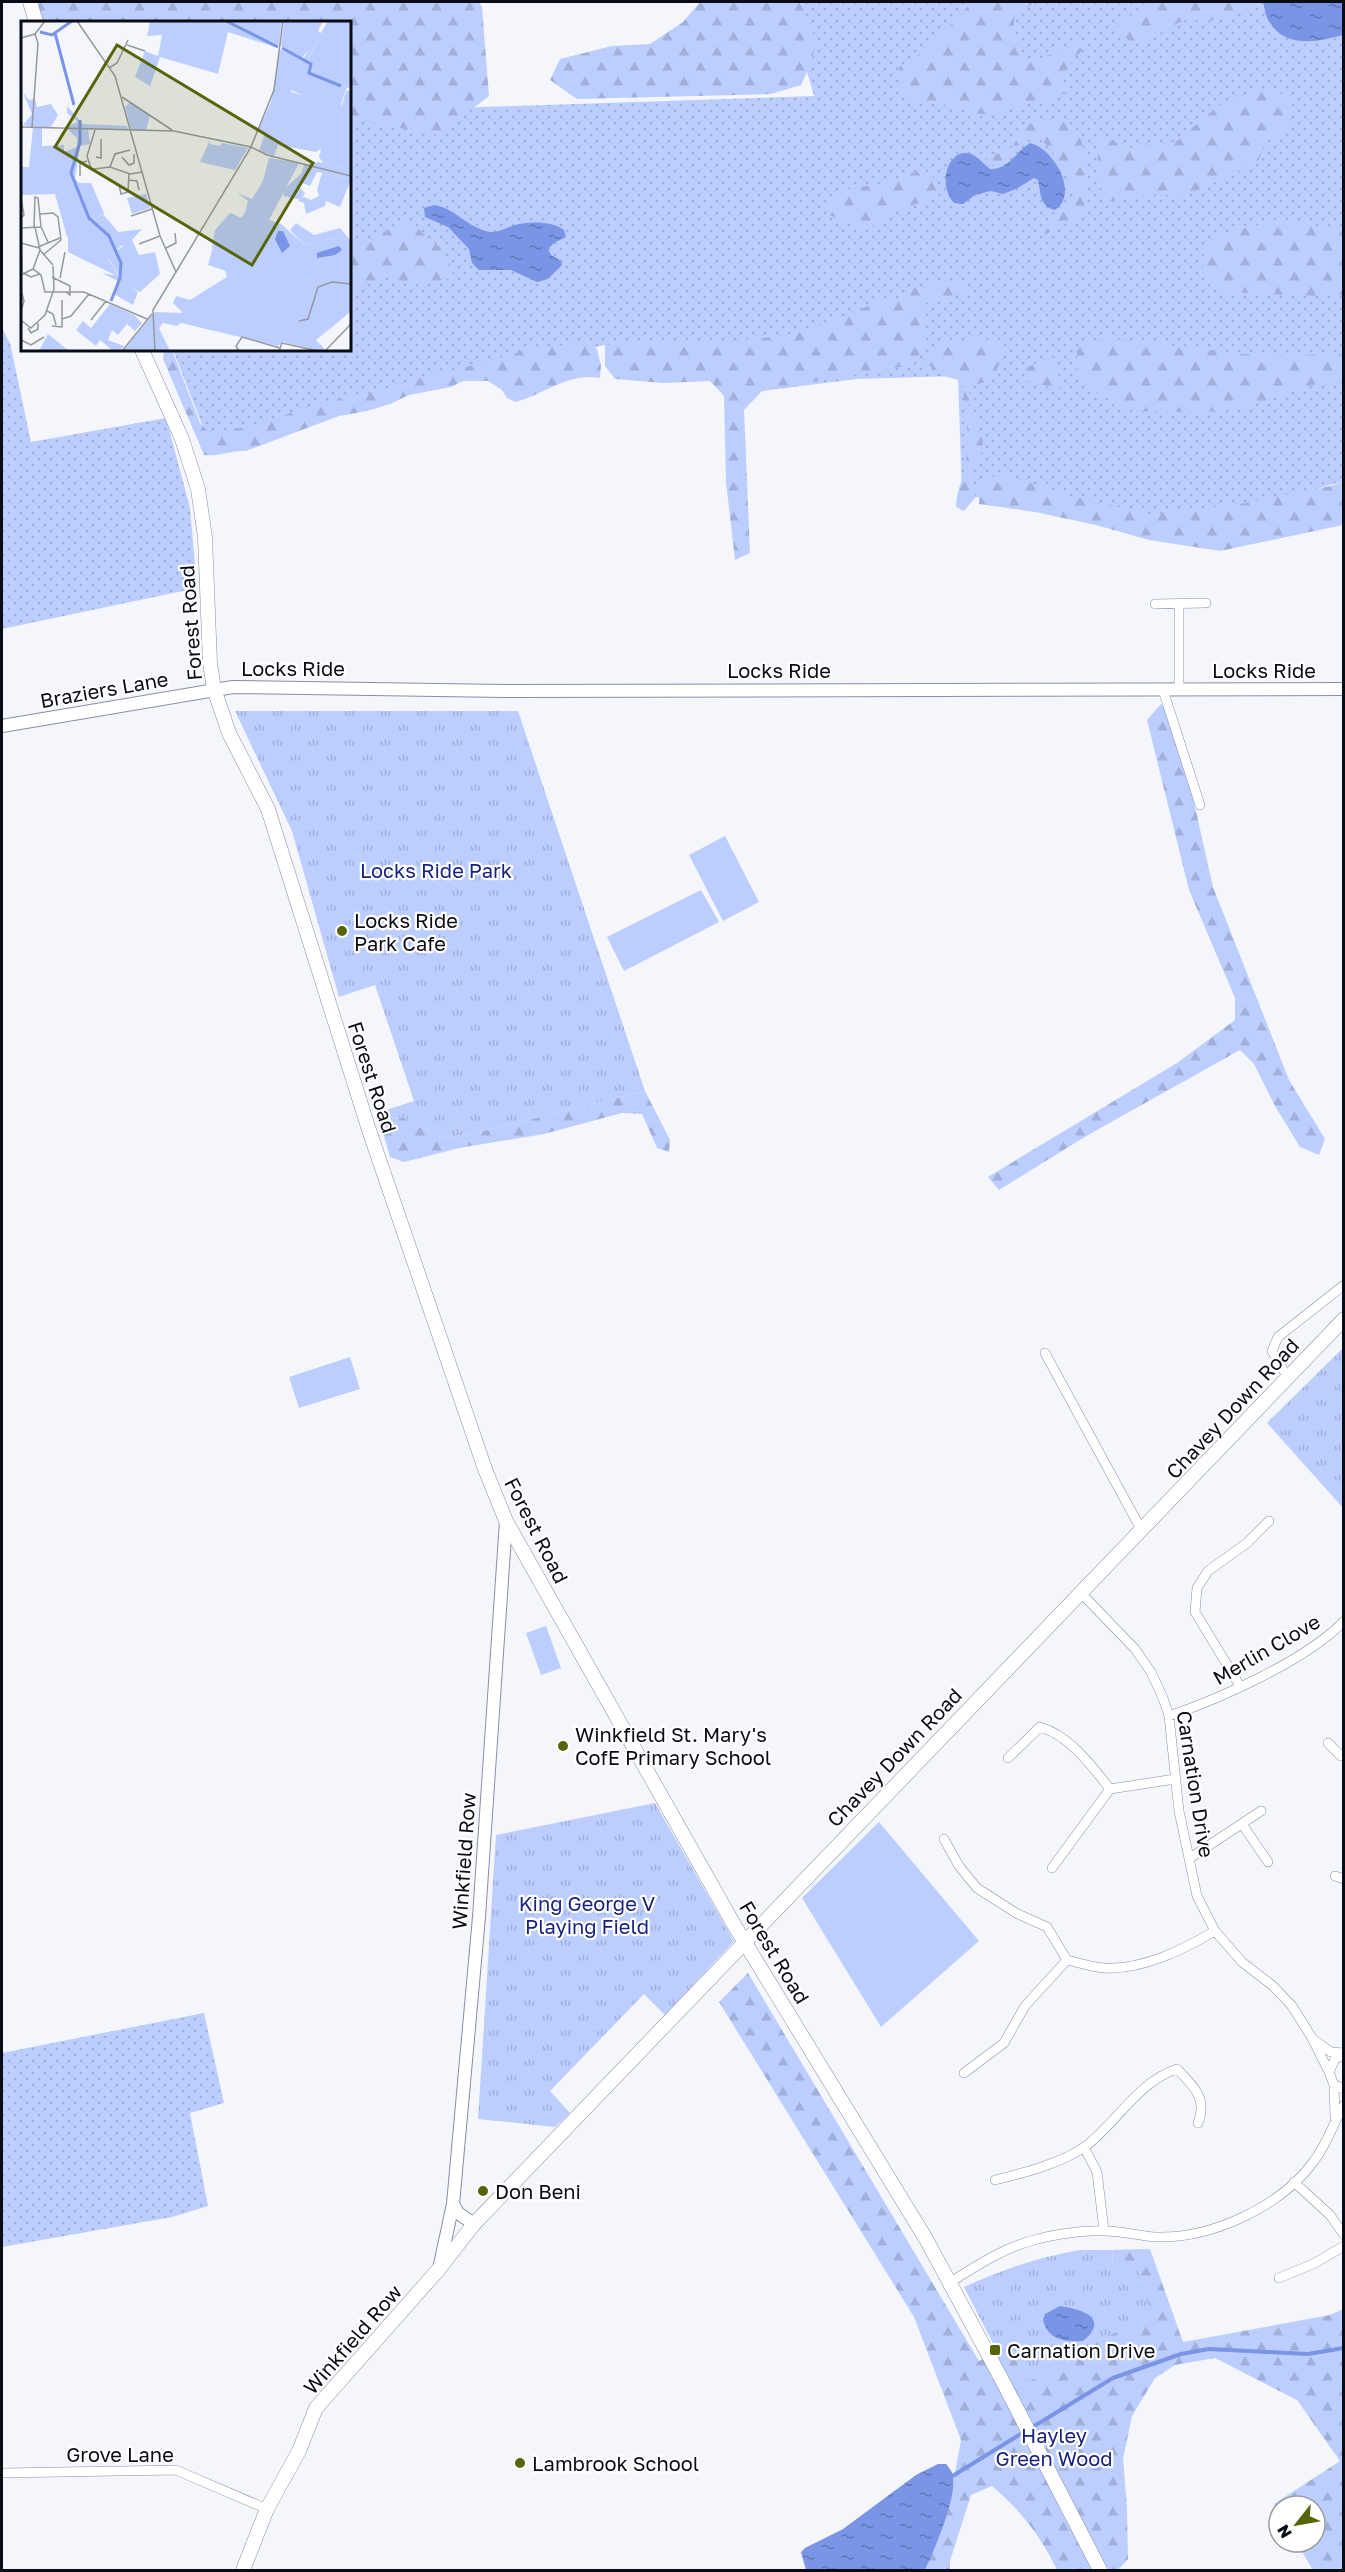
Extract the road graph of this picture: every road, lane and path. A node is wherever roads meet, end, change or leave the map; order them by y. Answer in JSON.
{"nodes":[{"id":1,"x":30,"y":2,"type":"edge"},
{"id":2,"x":36,"y":21,"type":"edge"},
{"id":3,"x":142,"y":351,"type":"edge"},
{"id":4,"x":1206,"y":603,"type":"dead end"},
{"id":5,"x":1155,"y":604,"type":"dead end"},
{"id":6,"x":1179,"y":604,"type":"junction"},
{"id":7,"x":214,"y":689,"type":"junction"},
{"id":8,"x":1344,"y":689,"type":"edge"},
{"id":9,"x":1163,"y":690,"type":"junction"},
{"id":10,"x":1179,"y":690,"type":"junction"},
{"id":11,"x":2,"y":726,"type":"edge"},
{"id":12,"x":1200,"y":805,"type":"dead end"},
{"id":13,"x":1344,"y":1285,"type":"edge"},
{"id":14,"x":1344,"y":1319,"type":"edge"},
{"id":15,"x":1045,"y":1353,"type":"dead end"},
{"id":16,"x":1287,"y":1376,"type":"junction"},
{"id":17,"x":506,"y":1521,"type":"junction"},
{"id":18,"x":1269,"y":1521,"type":"dead end"},
{"id":19,"x":1142,"y":1531,"type":"junction"},
{"id":20,"x":1081,"y":1593,"type":"junction"},
{"id":21,"x":1344,"y":1621,"type":"edge"},
{"id":22,"x":1240,"y":1686,"type":"junction"},
{"id":23,"x":1169,"y":1716,"type":"junction"},
{"id":24,"x":1328,"y":1743,"type":"dead end"},
{"id":25,"x":1344,"y":1753,"type":"edge"},
{"id":26,"x":1008,"y":1758,"type":"dead end"},
{"id":27,"x":1175,"y":1779,"type":"junction"},
{"id":28,"x":1110,"y":1789,"type":"junction"},
{"id":29,"x":1261,"y":1811,"type":"dead end"},
{"id":30,"x":1242,"y":1824,"type":"junction"},
{"id":31,"x":944,"y":1839,"type":"dead end"},
{"id":32,"x":1190,"y":1858,"type":"junction"},
{"id":33,"x":1268,"y":1862,"type":"dead end"},
{"id":34,"x":1052,"y":1868,"type":"dead end"},
{"id":35,"x":1215,"y":1931,"type":"junction"},
{"id":36,"x":744,"y":1940,"type":"junction"},
{"id":37,"x":1067,"y":1960,"type":"junction"},
{"id":38,"x":1312,"y":2038,"type":"junction"},
{"id":39,"x":1344,"y":2054,"type":"edge"},
{"id":40,"x":1329,"y":2072,"type":"junction"},
{"id":41,"x":964,"y":2073,"type":"dead end"},
{"id":42,"x":1339,"y":2086,"type":"edge"},
{"id":43,"x":1344,"y":2105,"type":"edge"},
{"id":44,"x":1198,"y":2123,"type":"dead end"},
{"id":45,"x":1335,"y":2123,"type":"junction"},
{"id":46,"x":1084,"y":2147,"type":"junction"},
{"id":47,"x":995,"y":2180,"type":"dead end"},
{"id":48,"x":1294,"y":2182,"type":"junction"},
{"id":49,"x":453,"y":2204,"type":"junction"},
{"id":50,"x":474,"y":2224,"type":"junction"},
{"id":51,"x":1104,"y":2230,"type":"junction"},
{"id":52,"x":1344,"y":2235,"type":"edge"},
{"id":53,"x":1344,"y":2246,"type":"edge"},
{"id":54,"x":439,"y":2269,"type":"junction"},
{"id":55,"x":1279,"y":2278,"type":"dead end"},
{"id":56,"x":949,"y":2283,"type":"junction"},
{"id":57,"x":2,"y":2473,"type":"edge"},
{"id":58,"x":267,"y":2509,"type":"junction"},
{"id":59,"x":243,"y":2571,"type":"edge"},
{"id":60,"x":1100,"y":2571,"type":"edge"}],
"edges":[{"from":1,"to":2,"type":"main road"},
{"from":3,"to":7,"type":"main road","name":"Forest Road"},
{"from":4,"to":6,"type":"street"},
{"from":5,"to":6,"type":"street"},
{"from":6,"to":10,"type":"street"},
{"from":7,"to":9,"type":"street","name":"Locks Ride"},
{"from":7,"to":11,"type":"street","name":"Braziers Lane"},
{"from":7,"to":17,"type":"main road","name":"Forest Road"},
{"from":8,"to":10,"type":"street","name":"Locks Ride"},
{"from":9,"to":10,"type":"street","name":"Locks Ride"},
{"from":9,"to":12,"type":"street"},
{"from":13,"to":16,"type":"street"},
{"from":14,"to":16,"type":"main road","name":"Chavey Down Road"},
{"from":15,"to":19,"type":"street"},
{"from":16,"to":19,"type":"main road","name":"Chavey Down Road"},
{"from":17,"to":36,"type":"main road","name":"Forest Road"},
{"from":17,"to":49,"type":"street","name":"Winkfield Row"},
{"from":18,"to":22,"type":"street"},
{"from":19,"to":20,"type":"main road","name":"Chavey Down Road"},
{"from":20,"to":23,"type":"street","name":"Carnation Drive"},
{"from":20,"to":36,"type":"main road","name":"Chavey Down Road"},
{"from":21,"to":22,"type":"street","name":"Merlin Clove"},
{"from":22,"to":23,"type":"street","name":"Merlin Clove"},
{"from":23,"to":27,"type":"street","name":"Carnation Drive"},
{"from":24,"to":25,"type":"street"},
{"from":26,"to":28,"type":"street"},
{"from":27,"to":28,"type":"street"},
{"from":27,"to":32,"type":"street","name":"Carnation Drive"},
{"from":28,"to":34,"type":"street"},
{"from":29,"to":30,"type":"street"},
{"from":30,"to":32,"type":"street"},
{"from":30,"to":33,"type":"street"},
{"from":31,"to":37,"type":"street"},
{"from":32,"to":35,"type":"street","name":"Carnation Drive"},
{"from":35,"to":37,"type":"street"},
{"from":35,"to":38,"type":"street","name":"Carnation Drive"},
{"from":36,"to":50,"type":"main road","name":"Chavey Down Road"},
{"from":36,"to":56,"type":"main road","name":"Forest Road"},
{"from":37,"to":41,"type":"street"},
{"from":38,"to":39,"type":"street","name":"Carnation Drive"},
{"from":38,"to":40,"type":"street","name":"Carnation Drive"},
{"from":39,"to":40,"type":"street","name":"Carnation Drive"},
{"from":40,"to":42,"type":"street","name":"Carnation Drive"},
{"from":42,"to":45,"type":"street","name":"Carnation Drive"},
{"from":43,"to":45,"type":"street"},
{"from":44,"to":46,"type":"street"},
{"from":45,"to":48,"type":"street"},
{"from":46,"to":47,"type":"street"},
{"from":46,"to":51,"type":"street"},
{"from":48,"to":51,"type":"street"},
{"from":48,"to":52,"type":"street"},
{"from":49,"to":50,"type":"street"},
{"from":49,"to":54,"type":"street","name":"Winkfield Row"},
{"from":50,"to":54,"type":"main road","name":"Winkfield Row"},
{"from":51,"to":56,"type":"street"},
{"from":53,"to":55,"type":"street"},
{"from":54,"to":58,"type":"main road","name":"Winkfield Row"},
{"from":56,"to":60,"type":"main road","name":"Forest Road"},
{"from":57,"to":58,"type":"street","name":"Grove Lane"},
{"from":58,"to":59,"type":"main road","name":"Winkfield Row"}]}
